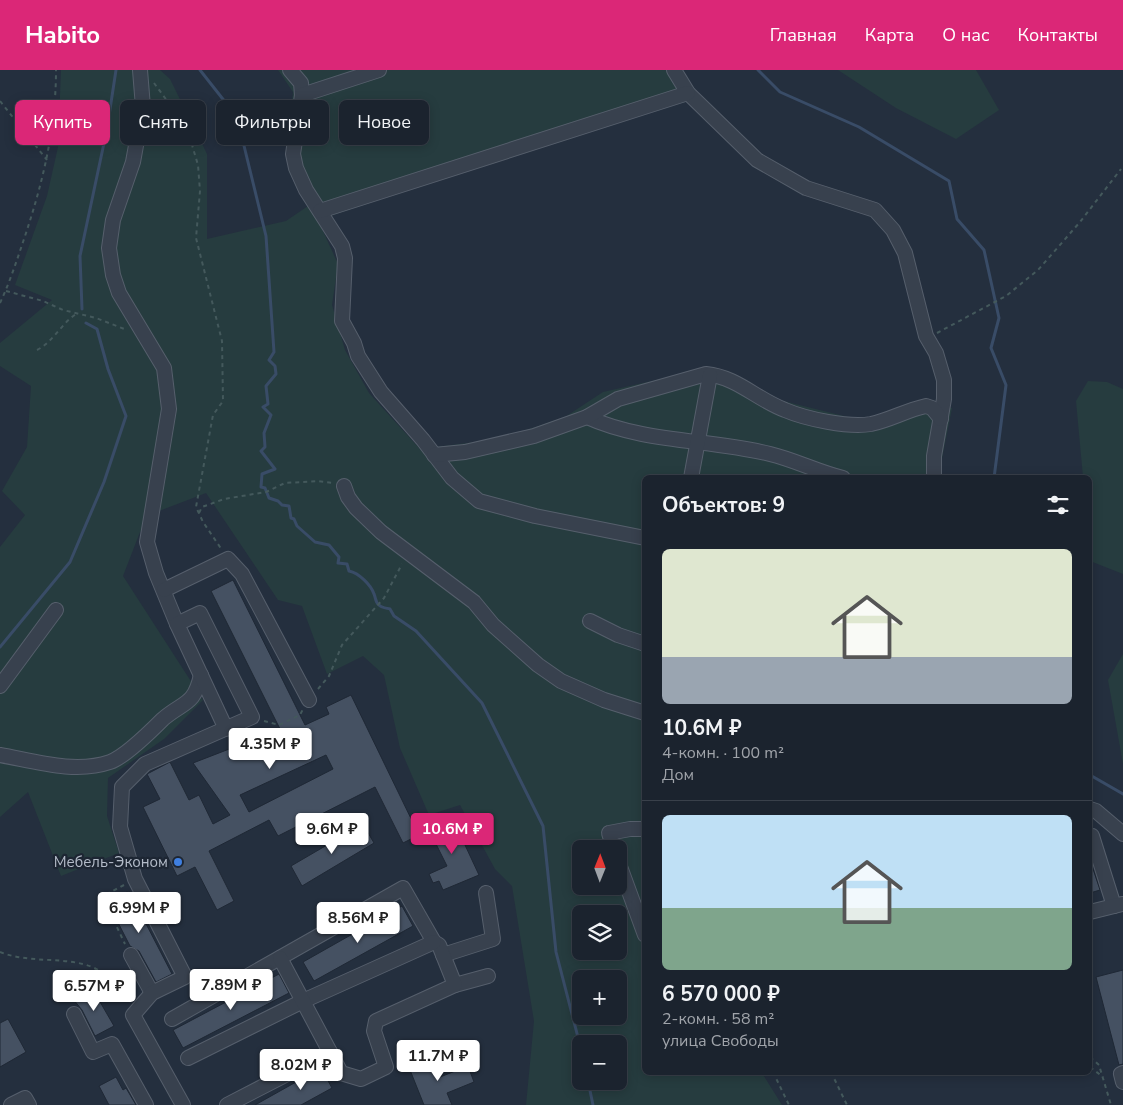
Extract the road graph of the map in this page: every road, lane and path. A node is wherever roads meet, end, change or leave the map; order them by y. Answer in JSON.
{"nodes":[{"id":1,"x":56,"y":70,"type":"edge"},
{"id":2,"x":140,"y":70,"type":"edge"},
{"id":3,"x":290,"y":70,"type":"edge"},
{"id":4,"x":378,"y":70,"type":"edge"},
{"id":5,"x":674,"y":70,"type":"edge"},
{"id":6,"x":156,"y":86,"type":"dead end"},
{"id":7,"x":688,"y":93,"type":"junction"},
{"id":8,"x":302,"y":95,"type":"junction"},
{"id":9,"x":0,"y":101,"type":"edge"},
{"id":10,"x":47,"y":160,"type":"junction"},
{"id":11,"x":1121,"y":169,"type":"dead end"},
{"id":12,"x":320,"y":211,"type":"junction"},
{"id":13,"x":6,"y":291,"type":"junction"},
{"id":14,"x":0,"y":303,"type":"edge"},
{"id":15,"x":76,"y":314,"type":"junction"},
{"id":16,"x":926,"y":336,"type":"junction"},
{"id":17,"x":148,"y":339,"type":"junction"},
{"id":18,"x":37,"y":350,"type":"dead end"},
{"id":19,"x":710,"y":375,"type":"junction"},
{"id":20,"x":587,"y":417,"type":"junction"},
{"id":21,"x":941,"y":419,"type":"junction"},
{"id":22,"x":698,"y":443,"type":"junction"},
{"id":23,"x":434,"y":455,"type":"junction"},
{"id":24,"x":692,"y":475,"type":"edge"},
{"id":25,"x":834,"y":475,"type":"edge"},
{"id":26,"x":934,"y":475,"type":"edge"},
{"id":27,"x":344,"y":486,"type":"joint"},
{"id":28,"x":199,"y":514,"type":"junction"},
{"id":29,"x":642,"y":537,"type":"edge"},
{"id":30,"x":410,"y":554,"type":"junction"},
{"id":31,"x":228,"y":559,"type":"junction"},
{"id":32,"x":164,"y":590,"type":"junction"},
{"id":33,"x":56,"y":610,"type":"dead end"},
{"id":34,"x":590,"y":621,"type":"dead end"},
{"id":35,"x":176,"y":624,"type":"junction"},
{"id":36,"x":642,"y":643,"type":"edge"},
{"id":37,"x":200,"y":675,"type":"junction"},
{"id":38,"x":0,"y":686,"type":"edge"},
{"id":39,"x":309,"y":700,"type":"junction"},
{"id":40,"x":642,"y":713,"type":"edge"},
{"id":41,"x":252,"y":717,"type":"junction"},
{"id":42,"x":226,"y":729,"type":"junction"},
{"id":43,"x":0,"y":755,"type":"edge"},
{"id":44,"x":1092,"y":810,"type":"edge"},
{"id":45,"x":642,"y":829,"type":"edge"},
{"id":46,"x":1123,"y":834,"type":"edge"},
{"id":47,"x":1092,"y":836,"type":"edge"},
{"id":48,"x":611,"y":840,"type":"edge"},
{"id":49,"x":135,"y":879,"type":"junction"},
{"id":50,"x":628,"y":889,"type":"edge"},
{"id":51,"x":486,"y":894,"type":"dead end"},
{"id":52,"x":1119,"y":905,"type":"edge"},
{"id":53,"x":1092,"y":912,"type":"edge"},
{"id":54,"x":642,"y":927,"type":"edge"},
{"id":55,"x":434,"y":942,"type":"junction"},
{"id":56,"x":0,"y":952,"type":"edge"},
{"id":57,"x":131,"y":955,"type":"joint"},
{"id":58,"x":443,"y":955,"type":"junction"},
{"id":59,"x":280,"y":958,"type":"junction"},
{"id":60,"x":488,"y":976,"type":"dead end"},
{"id":61,"x":455,"y":984,"type":"junction"},
{"id":62,"x":152,"y":993,"type":"junction"},
{"id":63,"x":303,"y":1001,"type":"junction"},
{"id":64,"x":136,"y":1011,"type":"junction"},
{"id":65,"x":74,"y":1014,"type":"dead end"},
{"id":66,"x":172,"y":1019,"type":"dead end"},
{"id":67,"x":330,"y":1052,"type":"junction"},
{"id":68,"x":188,"y":1058,"type":"dead end"},
{"id":69,"x":1092,"y":1059,"type":"edge"},
{"id":70,"x":1092,"y":1069,"type":"edge"},
{"id":71,"x":1123,"y":1073,"type":"edge"},
{"id":72,"x":774,"y":1075,"type":"edge"},
{"id":73,"x":832,"y":1075,"type":"edge"},
{"id":74,"x":1103,"y":1077,"type":"junction"},
{"id":75,"x":1123,"y":1082,"type":"edge"},
{"id":76,"x":8,"y":1103,"type":"edge"},
{"id":77,"x":29,"y":1105,"type":"edge"},
{"id":78,"x":146,"y":1105,"type":"edge"},
{"id":79,"x":183,"y":1105,"type":"edge"},
{"id":80,"x":227,"y":1105,"type":"edge"},
{"id":81,"x":789,"y":1105,"type":"edge"},
{"id":82,"x":847,"y":1105,"type":"edge"},
{"id":83,"x":1111,"y":1105,"type":"edge"}],
"edges":[{"from":1,"to":10,"type":"path"},
{"from":2,"to":17,"type":"street"},
{"from":3,"to":8,"type":"street"},
{"from":4,"to":8,"type":"street"},
{"from":5,"to":7,"type":"street"},
{"from":6,"to":28,"type":"path"},
{"from":7,"to":12,"type":"street"},
{"from":7,"to":16,"type":"street"},
{"from":8,"to":12,"type":"street"},
{"from":9,"to":10,"type":"path"},
{"from":10,"to":13,"type":"path"},
{"from":11,"to":16,"type":"path"},
{"from":12,"to":23,"type":"street"},
{"from":13,"to":14,"type":"path"},
{"from":13,"to":15,"type":"path"},
{"from":15,"to":17,"type":"path"},
{"from":15,"to":18,"type":"path"},
{"from":16,"to":21,"type":"street"},
{"from":17,"to":32,"type":"street"},
{"from":19,"to":20,"type":"street"},
{"from":19,"to":21,"type":"street"},
{"from":19,"to":22,"type":"street"},
{"from":20,"to":22,"type":"street"},
{"from":20,"to":23,"type":"street"},
{"from":21,"to":26,"type":"street"},
{"from":22,"to":24,"type":"street"},
{"from":22,"to":25,"type":"street"},
{"from":23,"to":29,"type":"street"},
{"from":27,"to":28,"type":"path"},
{"from":27,"to":30,"type":"street"},
{"from":28,"to":31,"type":"path"},
{"from":30,"to":39,"type":"path"},
{"from":30,"to":40,"type":"street"},
{"from":31,"to":32,"type":"street"},
{"from":31,"to":39,"type":"street"},
{"from":32,"to":35,"type":"street"},
{"from":33,"to":38,"type":"street"},
{"from":34,"to":36,"type":"street"},
{"from":35,"to":37,"type":"street"},
{"from":35,"to":41,"type":"street"},
{"from":37,"to":42,"type":"street"},
{"from":37,"to":43,"type":"street"},
{"from":39,"to":41,"type":"path"},
{"from":41,"to":42,"type":"street"},
{"from":42,"to":49,"type":"street"},
{"from":44,"to":46,"type":"street"},
{"from":45,"to":48,"type":"street"},
{"from":47,"to":52,"type":"street"},
{"from":49,"to":57,"type":"path"},
{"from":49,"to":62,"type":"street"},
{"from":50,"to":54,"type":"street"},
{"from":51,"to":58,"type":"street"},
{"from":52,"to":53,"type":"street"},
{"from":55,"to":58,"type":"street"},
{"from":55,"to":59,"type":"street"},
{"from":55,"to":63,"type":"street"},
{"from":56,"to":64,"type":"path"},
{"from":57,"to":62,"type":"street"},
{"from":58,"to":61,"type":"street"},
{"from":59,"to":63,"type":"street"},
{"from":59,"to":66,"type":"street"},
{"from":60,"to":61,"type":"street"},
{"from":61,"to":67,"type":"street"},
{"from":62,"to":64,"type":"street"},
{"from":63,"to":67,"type":"street"},
{"from":63,"to":68,"type":"street"},
{"from":64,"to":79,"type":"street"},
{"from":65,"to":78,"type":"street"},
{"from":67,"to":80,"type":"street"},
{"from":69,"to":74,"type":"path"},
{"from":70,"to":74,"type":"path"},
{"from":71,"to":75,"type":"street"},
{"from":72,"to":81,"type":"path"},
{"from":73,"to":82,"type":"path"},
{"from":74,"to":83,"type":"path"},
{"from":76,"to":77,"type":"street"}]}
